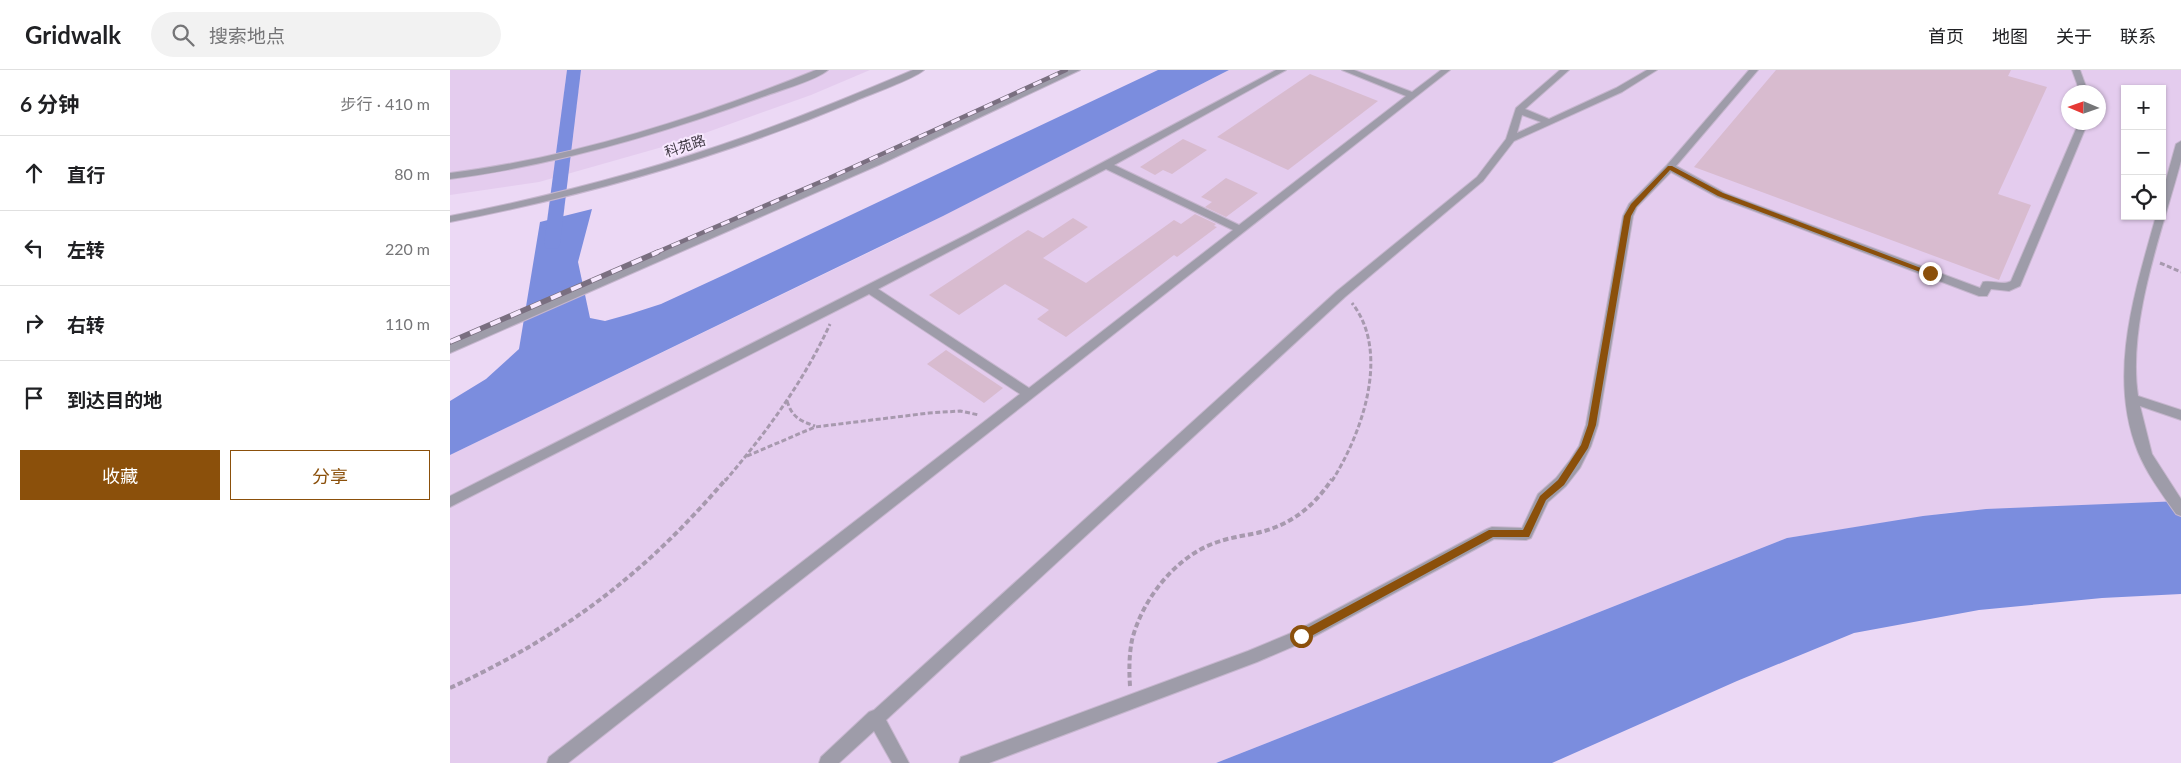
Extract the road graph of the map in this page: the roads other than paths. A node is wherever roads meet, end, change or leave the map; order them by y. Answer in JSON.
{"nodes":[{"id":1,"x":824,"y":70,"type":"edge"},
{"id":2,"x":902,"y":70,"type":"edge"},
{"id":3,"x":920,"y":70,"type":"edge"},
{"id":4,"x":1076,"y":70,"type":"edge"},
{"id":5,"x":1282,"y":70,"type":"edge"},
{"id":6,"x":1346,"y":70,"type":"edge"},
{"id":7,"x":1446,"y":70,"type":"edge"},
{"id":8,"x":1565,"y":70,"type":"edge"},
{"id":9,"x":1653,"y":70,"type":"edge"},
{"id":10,"x":1754,"y":70,"type":"edge"},
{"id":11,"x":2076,"y":70,"type":"edge"},
{"id":12,"x":2081,"y":85,"type":"edge"},
{"id":13,"x":1413,"y":96,"type":"junction"},
{"id":14,"x":1519,"y":110,"type":"junction"},
{"id":15,"x":1549,"y":122,"type":"junction"},
{"id":16,"x":2081,"y":130,"type":"edge"},
{"id":17,"x":1511,"y":139,"type":"junction"},
{"id":18,"x":2181,"y":144,"type":"edge"},
{"id":19,"x":1108,"y":166,"type":"junction"},
{"id":20,"x":1670,"y":167,"type":"junction"},
{"id":21,"x":450,"y":176,"type":"edge"},
{"id":22,"x":576,"y":188,"type":"junction"},
{"id":23,"x":527,"y":200,"type":"junction"},
{"id":24,"x":2166,"y":200,"type":"edge"},
{"id":25,"x":450,"y":211,"type":"edge"},
{"id":26,"x":450,"y":219,"type":"edge"},
{"id":27,"x":2161,"y":220,"type":"edge"},
{"id":28,"x":1240,"y":230,"type":"junction"},
{"id":29,"x":872,"y":290,"type":"junction"},
{"id":30,"x":450,"y":349,"type":"edge"},
{"id":31,"x":1029,"y":394,"type":"junction"},
{"id":32,"x":2132,"y":400,"type":"junction"},
{"id":33,"x":2181,"y":415,"type":"edge"},
{"id":34,"x":450,"y":502,"type":"edge"},
{"id":35,"x":2181,"y":510,"type":"edge"},
{"id":36,"x":875,"y":717,"type":"junction"},
{"id":37,"x":555,"y":763,"type":"edge"},
{"id":38,"x":827,"y":763,"type":"edge"},
{"id":39,"x":901,"y":763,"type":"edge"},
{"id":40,"x":967,"y":763,"type":"edge"}],
"edges":[{"from":1,"to":21,"type":"street"},
{"from":2,"to":22,"type":"street","name":"科苑路"},
{"from":3,"to":22,"type":"street","name":"科苑路"},
{"from":4,"to":30,"type":"street"},
{"from":5,"to":19,"type":"street"},
{"from":6,"to":13,"type":"street"},
{"from":7,"to":13,"type":"street"},
{"from":8,"to":14,"type":"street"},
{"from":9,"to":15,"type":"street"},
{"from":10,"to":20,"type":"street"},
{"from":11,"to":12,"type":"street"},
{"from":13,"to":28,"type":"street"},
{"from":14,"to":15,"type":"street"},
{"from":14,"to":17,"type":"street"},
{"from":15,"to":17,"type":"street"},
{"from":16,"to":20,"type":"street"},
{"from":17,"to":36,"type":"street"},
{"from":18,"to":24,"type":"street"},
{"from":19,"to":28,"type":"street"},
{"from":19,"to":29,"type":"street"},
{"from":20,"to":40,"type":"street"},
{"from":22,"to":23,"type":"street","name":"科苑路"},
{"from":23,"to":25,"type":"street","name":"科苑路"},
{"from":23,"to":26,"type":"street","name":"科苑路"},
{"from":27,"to":32,"type":"street"},
{"from":28,"to":31,"type":"street"},
{"from":29,"to":31,"type":"street"},
{"from":29,"to":34,"type":"street"},
{"from":31,"to":37,"type":"street"},
{"from":32,"to":33,"type":"street"},
{"from":32,"to":35,"type":"street"},
{"from":36,"to":38,"type":"street"},
{"from":36,"to":39,"type":"street"}]}
